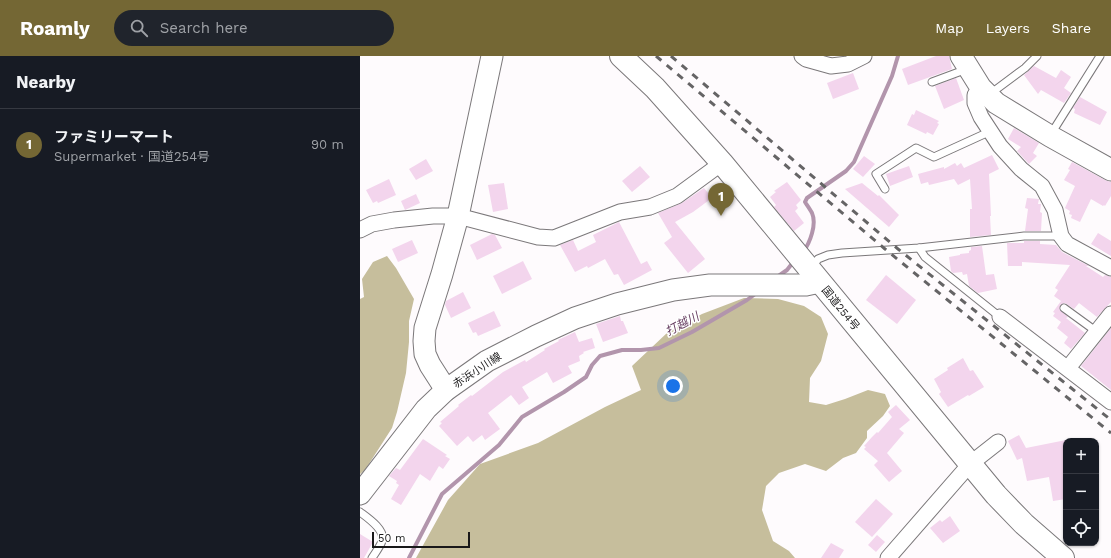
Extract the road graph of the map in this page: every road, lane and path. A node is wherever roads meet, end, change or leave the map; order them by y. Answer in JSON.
{"nodes":[{"id":1,"x":492,"y":56,"type":"edge"},
{"id":2,"x":622,"y":56,"type":"edge"},
{"id":3,"x":802,"y":56,"type":"edge"},
{"id":4,"x":864,"y":56,"type":"edge"},
{"id":5,"x":1036,"y":56,"type":"edge"},
{"id":6,"x":1100,"y":56,"type":"edge"},
{"id":7,"x":964,"y":62,"type":"edge"},
{"id":8,"x":932,"y":82,"type":"dead end"},
{"id":9,"x":985,"y":92,"type":"junction"},
{"id":10,"x":991,"y":131,"type":"junction"},
{"id":11,"x":1050,"y":136,"type":"junction"},
{"id":12,"x":722,"y":163,"type":"junction"},
{"id":13,"x":1111,"y":170,"type":"edge"},
{"id":14,"x":885,"y":189,"type":"dead end"},
{"id":15,"x":458,"y":216,"type":"junction"},
{"id":16,"x":360,"y":230,"type":"edge"},
{"id":17,"x":1061,"y":236,"type":"junction"},
{"id":18,"x":919,"y":248,"type":"junction"},
{"id":19,"x":807,"y":266,"type":"junction"},
{"id":20,"x":1111,"y":268,"type":"edge"},
{"id":21,"x":1064,"y":308,"type":"dead end"},
{"id":22,"x":1111,"y":314,"type":"edge"},
{"id":23,"x":1000,"y":317,"type":"joint"},
{"id":24,"x":1097,"y":332,"type":"junction"},
{"id":25,"x":1068,"y":368,"type":"junction"},
{"id":26,"x":446,"y":390,"type":"junction"},
{"id":27,"x":1111,"y":402,"type":"edge"},
{"id":28,"x":998,"y":442,"type":"dead end"},
{"id":29,"x":970,"y":464,"type":"junction"},
{"id":30,"x":360,"y":494,"type":"edge"},
{"id":31,"x":360,"y":512,"type":"edge"},
{"id":32,"x":372,"y":558,"type":"edge"},
{"id":33,"x":888,"y":558,"type":"edge"},
{"id":34,"x":1063,"y":558,"type":"edge"}],
"edges":[{"from":1,"to":15,"type":"main road","name":"赤浜小川線"},
{"from":2,"to":12,"type":"highway","name":"国道254号"},
{"from":3,"to":4,"type":"street"},
{"from":5,"to":9,"type":"lane"},
{"from":6,"to":11,"type":"lane"},
{"from":7,"to":8,"type":"lane"},
{"from":7,"to":9,"type":"main road"},
{"from":9,"to":10,"type":"street"},
{"from":9,"to":11,"type":"main road"},
{"from":10,"to":14,"type":"lane"},
{"from":10,"to":17,"type":"street"},
{"from":11,"to":13,"type":"main road"},
{"from":12,"to":15,"type":"street"},
{"from":12,"to":19,"type":"highway","name":"国道254号"},
{"from":15,"to":16,"type":"street"},
{"from":15,"to":26,"type":"main road","name":"赤浜小川線"},
{"from":17,"to":18,"type":"lane"},
{"from":17,"to":20,"type":"street"},
{"from":18,"to":19,"type":"lane"},
{"from":18,"to":23,"type":"lane"},
{"from":19,"to":26,"type":"main road","name":"赤浜小川線"},
{"from":19,"to":29,"type":"highway","name":"国道254号"},
{"from":21,"to":24,"type":"lane"},
{"from":22,"to":24,"type":"street"},
{"from":23,"to":25,"type":"street"},
{"from":24,"to":25,"type":"street"},
{"from":25,"to":27,"type":"street"},
{"from":26,"to":30,"type":"main road"},
{"from":28,"to":29,"type":"street"},
{"from":29,"to":33,"type":"street"},
{"from":29,"to":34,"type":"highway","name":"国道254号"},
{"from":31,"to":32,"type":"lane"}]}
